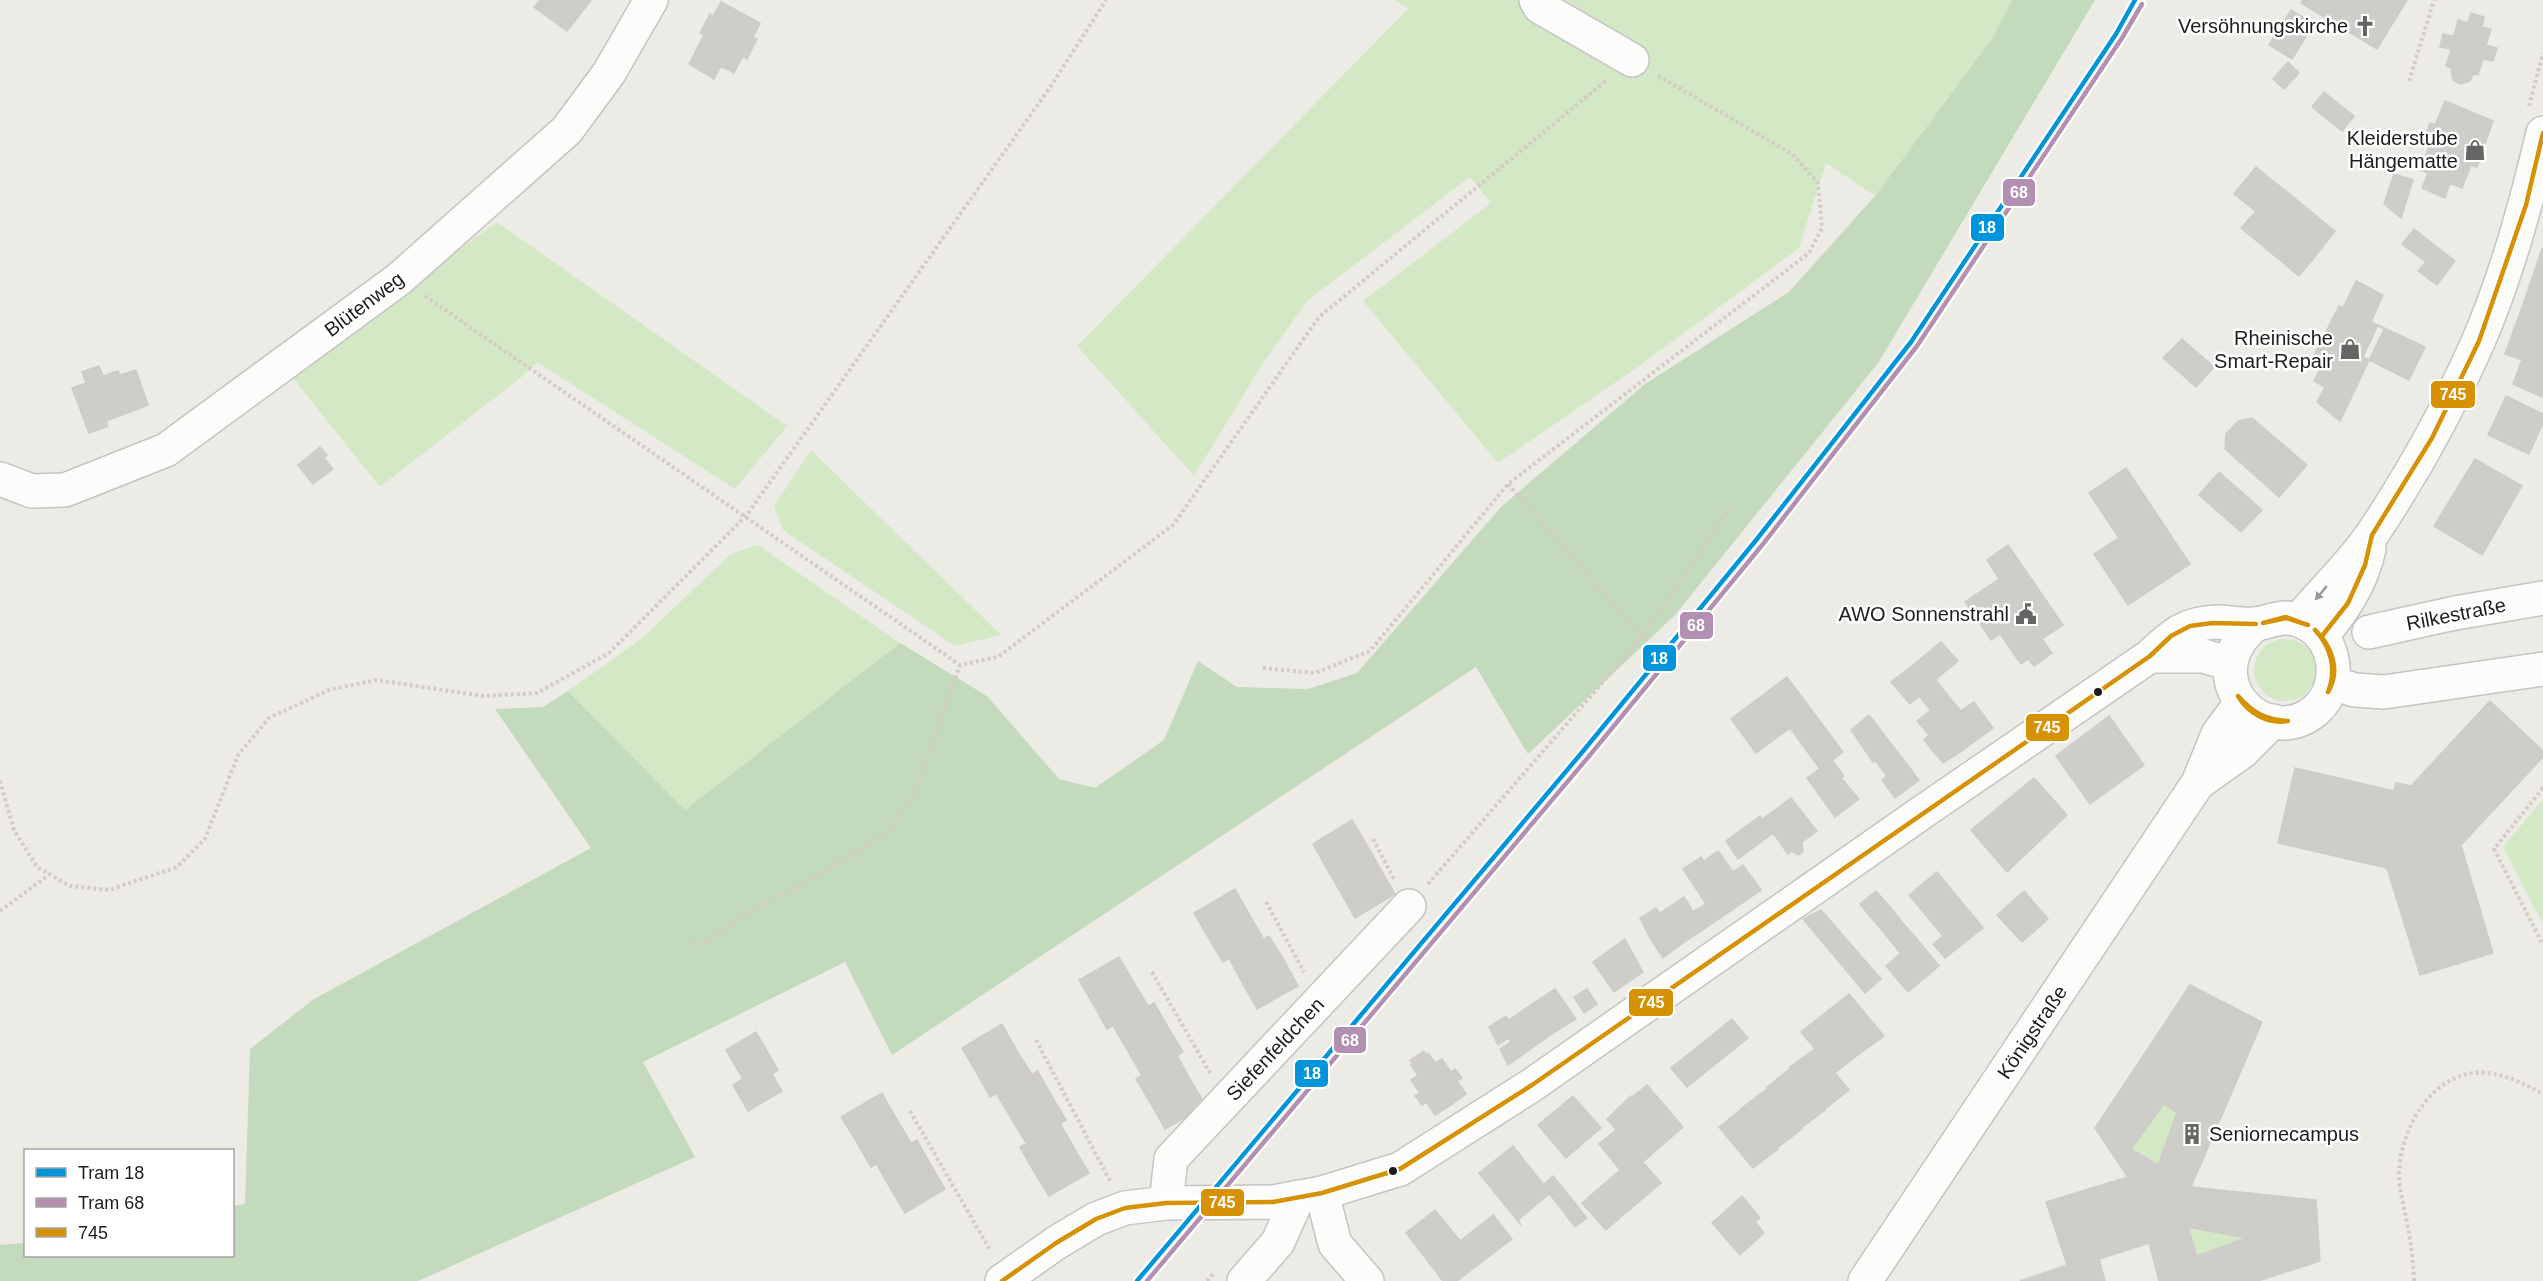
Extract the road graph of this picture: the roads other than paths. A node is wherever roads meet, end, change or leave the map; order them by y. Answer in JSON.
{"nodes":[{"id":1,"x":651,"y":0,"type":"edge"},
{"id":2,"x":1536,"y":0,"type":"edge"},
{"id":3,"x":1632,"y":60,"type":"road end"},
{"id":4,"x":2536,"y":120,"type":"edge"},
{"id":5,"x":0,"y":479,"type":"edge"},
{"id":6,"x":2543,"y":598,"type":"edge"},
{"id":7,"x":2256,"y":624,"type":"junction"},
{"id":8,"x":2310,"y":628,"type":"junction"},
{"id":9,"x":2369,"y":632,"type":"dead end"},
{"id":10,"x":2150,"y":656,"type":"junction"},
{"id":11,"x":2230,"y":664,"type":"junction"},
{"id":12,"x":2543,"y":669,"type":"edge"},
{"id":13,"x":2332,"y":683,"type":"junction"},
{"id":14,"x":2241,"y":703,"type":"junction"},
{"id":15,"x":2273,"y":722,"type":"junction"},
{"id":16,"x":2198,"y":783,"type":"junction"},
{"id":17,"x":1409,"y":906,"type":"road end"},
{"id":18,"x":1310,"y":1195,"type":"junction"},
{"id":19,"x":1166,"y":1203,"type":"junction"},
{"id":20,"x":1004,"y":1280,"type":"edge"},
{"id":21,"x":1244,"y":1281,"type":"edge"},
{"id":22,"x":1367,"y":1281,"type":"edge"},
{"id":23,"x":1865,"y":1281,"type":"edge"}],
"edges":[{"from":1,"to":5,"type":"street","name":"Blütenweg"},
{"from":2,"to":3,"type":"street"},
{"from":4,"to":8,"type":"street"},
{"from":6,"to":9,"type":"street","name":"Rilkestraße"},
{"from":7,"to":8,"type":"street"},
{"from":7,"to":10,"type":"street"},
{"from":7,"to":11,"type":"street"},
{"from":8,"to":13,"type":"street"},
{"from":10,"to":11,"type":"street"},
{"from":10,"to":18,"type":"street"},
{"from":11,"to":14,"type":"street"},
{"from":12,"to":13,"type":"street"},
{"from":13,"to":15,"type":"street"},
{"from":14,"to":15,"type":"street"},
{"from":14,"to":16,"type":"street","name":"Königstraße"},
{"from":15,"to":16,"type":"street","name":"Königstraße"},
{"from":16,"to":23,"type":"street","name":"Königstraße"},
{"from":17,"to":19,"type":"street","name":"Siefenfeldchen"},
{"from":18,"to":19,"type":"street"},
{"from":18,"to":21,"type":"street"},
{"from":18,"to":22,"type":"street"},
{"from":19,"to":20,"type":"street"}]}
